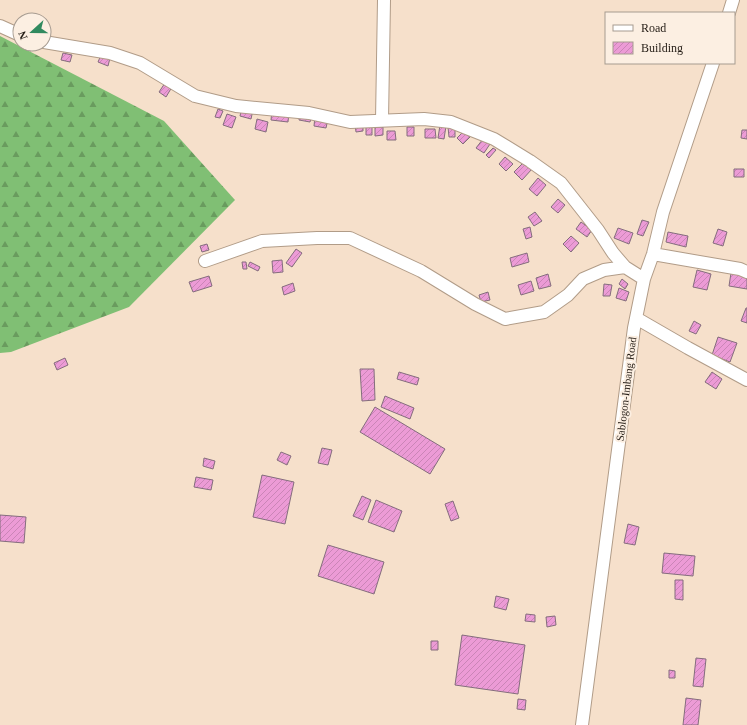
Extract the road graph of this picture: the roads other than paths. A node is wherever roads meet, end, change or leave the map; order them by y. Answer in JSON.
{"nodes":[{"id":1,"x":384,"y":0,"type":"edge"},
{"id":2,"x":733,"y":0,"type":"edge"},
{"id":3,"x":729,"y":12,"type":"edge"},
{"id":4,"x":0,"y":26,"type":"edge"},
{"id":5,"x":12,"y":31,"type":"edge"},
{"id":6,"x":52,"y":43,"type":"edge"},
{"id":7,"x":713,"y":64,"type":"edge"},
{"id":8,"x":382,"y":120,"type":"junction"},
{"id":9,"x":653,"y":254,"type":"junction"},
{"id":10,"x":205,"y":261,"type":"dead end"},
{"id":11,"x":625,"y":267,"type":"junction"},
{"id":12,"x":747,"y":272,"type":"edge"},
{"id":13,"x":644,"y":279,"type":"junction"},
{"id":14,"x":636,"y":318,"type":"junction"},
{"id":15,"x":747,"y":380,"type":"edge"},
{"id":16,"x":582,"y":725,"type":"edge"}],
"edges":[{"from":1,"to":8,"type":"street"},
{"from":2,"to":3,"type":"street"},
{"from":4,"to":5,"type":"street"},
{"from":6,"to":8,"type":"street"},
{"from":7,"to":9,"type":"street","name":"Sablogon-Imbang Road"},
{"from":8,"to":11,"type":"street"},
{"from":9,"to":12,"type":"street"},
{"from":9,"to":13,"type":"street","name":"Sablogon-Imbang Road"},
{"from":10,"to":11,"type":"street"},
{"from":11,"to":13,"type":"street"},
{"from":13,"to":14,"type":"street","name":"Sablogon-Imbang Road"},
{"from":14,"to":15,"type":"street"},
{"from":14,"to":16,"type":"street","name":"Sablogon-Imbang Road"}]}
